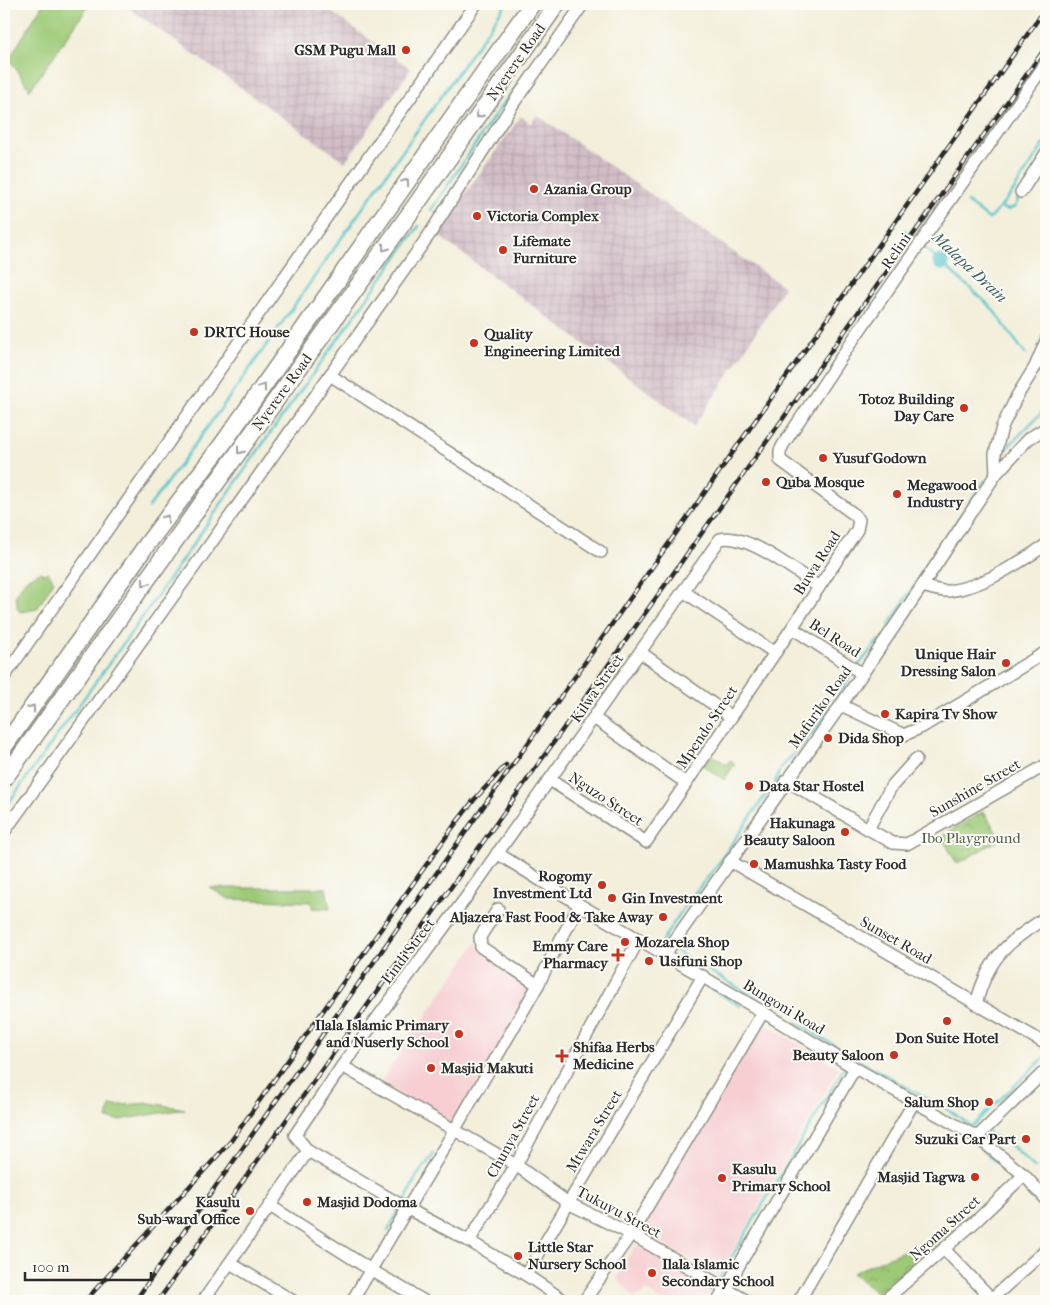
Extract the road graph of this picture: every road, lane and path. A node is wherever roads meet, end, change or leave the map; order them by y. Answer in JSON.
{"nodes":[{"id":1,"x":476,"y":4,"type":"edge"},
{"id":2,"x":532,"y":4,"type":"edge"},
{"id":3,"x":557,"y":4,"type":"edge"},
{"id":4,"x":583,"y":4,"type":"edge"},
{"id":5,"x":1046,"y":63,"type":"edge"},
{"id":6,"x":1046,"y":153,"type":"edge"},
{"id":7,"x":1021,"y":192,"type":"dead end"},
{"id":8,"x":1046,"y":341,"type":"edge"},
{"id":9,"x":330,"y":375,"type":"junction"},
{"id":10,"x":1046,"y":428,"type":"edge"},
{"id":11,"x":780,"y":460,"type":"joint"},
{"id":12,"x":996,"y":474,"type":"junction"},
{"id":13,"x":1046,"y":545,"type":"edge"},
{"id":14,"x":601,"y":552,"type":"dead end"},
{"id":15,"x":922,"y":586,"type":"junction"},
{"id":16,"x":820,"y":587,"type":"junction"},
{"id":17,"x":684,"y":591,"type":"junction"},
{"id":18,"x":792,"y":628,"type":"junction"},
{"id":19,"x":640,"y":652,"type":"junction"},
{"id":20,"x":1046,"y":652,"type":"edge"},
{"id":21,"x":775,"y":653,"type":"junction"},
{"id":22,"x":861,"y":673,"type":"junction"},
{"id":23,"x":4,"y":677,"type":"edge"},
{"id":24,"x":841,"y":705,"type":"junction"},
{"id":25,"x":731,"y":717,"type":"junction"},
{"id":26,"x":594,"y":718,"type":"junction"},
{"id":27,"x":4,"y":747,"type":"edge"},
{"id":28,"x":916,"y":760,"type":"dead end"},
{"id":29,"x":1046,"y":765,"type":"edge"},
{"id":30,"x":4,"y":779,"type":"edge"},
{"id":31,"x":550,"y":780,"type":"junction"},
{"id":32,"x":786,"y":780,"type":"junction"},
{"id":33,"x":686,"y":782,"type":"junction"},
{"id":34,"x":868,"y":829,"type":"junction"},
{"id":35,"x":4,"y":832,"type":"edge"},
{"id":36,"x":646,"y":842,"type":"joint"},
{"id":37,"x":497,"y":853,"type":"junction"},
{"id":38,"x":730,"y":861,"type":"junction"},
{"id":39,"x":580,"y":905,"type":"junction"},
{"id":40,"x":498,"y":909,"type":"dead end"},
{"id":41,"x":1046,"y":917,"type":"edge"},
{"id":42,"x":639,"y":940,"type":"junction"},
{"id":43,"x":664,"y":954,"type":"junction"},
{"id":44,"x":703,"y":976,"type":"junction"},
{"id":45,"x":538,"y":984,"type":"junction"},
{"id":46,"x":976,"y":1004,"type":"junction"},
{"id":47,"x":763,"y":1012,"type":"junction"},
{"id":48,"x":1046,"y":1044,"type":"edge"},
{"id":49,"x":342,"y":1066,"type":"junction"},
{"id":50,"x":855,"y":1068,"type":"junction"},
{"id":51,"x":1046,"y":1070,"type":"edge"},
{"id":52,"x":914,"y":1102,"type":"junction"},
{"id":53,"x":454,"y":1131,"type":"junction"},
{"id":54,"x":977,"y":1137,"type":"junction"},
{"id":55,"x":308,"y":1151,"type":"junction"},
{"id":56,"x":516,"y":1165,"type":"junction"},
{"id":57,"x":1024,"y":1174,"type":"junction"},
{"id":58,"x":1046,"y":1199,"type":"edge"},
{"id":59,"x":568,"y":1203,"type":"junction"},
{"id":60,"x":270,"y":1206,"type":"junction"},
{"id":61,"x":408,"y":1209,"type":"junction"},
{"id":62,"x":631,"y":1234,"type":"junction"},
{"id":63,"x":469,"y":1240,"type":"junction"},
{"id":64,"x":944,"y":1249,"type":"junction"},
{"id":65,"x":1046,"y":1250,"type":"edge"},
{"id":66,"x":230,"y":1263,"type":"junction"},
{"id":67,"x":371,"y":1270,"type":"junction"},
{"id":68,"x":526,"y":1275,"type":"junction"},
{"id":69,"x":725,"y":1290,"type":"junction"},
{"id":70,"x":992,"y":1300,"type":"edge"},
{"id":71,"x":203,"y":1301,"type":"edge"},
{"id":72,"x":293,"y":1301,"type":"edge"},
{"id":73,"x":352,"y":1301,"type":"edge"},
{"id":74,"x":424,"y":1301,"type":"edge"},
{"id":75,"x":565,"y":1301,"type":"edge"},
{"id":76,"x":584,"y":1301,"type":"edge"},
{"id":77,"x":718,"y":1301,"type":"edge"},
{"id":78,"x":747,"y":1301,"type":"edge"},
{"id":79,"x":800,"y":1301,"type":"edge"},
{"id":80,"x":884,"y":1301,"type":"edge"}],
"edges":[{"from":1,"to":23,"type":"street"},
{"from":27,"to":2,"type":"highway","name":"Nyerere Road","one_way":true},
{"from":3,"to":30,"type":"highway","name":"Nyerere Road","one_way":true},
{"from":4,"to":9,"type":"street"},
{"from":5,"to":11,"type":"street","name":"Relini"},
{"from":6,"to":7,"type":"street"},
{"from":8,"to":12,"type":"street"},
{"from":9,"to":14,"type":"street"},
{"from":9,"to":35,"type":"street"},
{"from":10,"to":12,"type":"street","name":"Mafuriko Road"},
{"from":11,"to":16,"type":"street","name":"Buwa Road"},
{"from":12,"to":15,"type":"street","name":"Mafuriko Road"},
{"from":13,"to":15,"type":"street"},
{"from":15,"to":22,"type":"street","name":"Mafuriko Road"},
{"from":16,"to":17,"type":"street","name":"Kilwa Street"},
{"from":16,"to":18,"type":"street","name":"Buwa Road"},
{"from":17,"to":19,"type":"street","name":"Kilwa Street"},
{"from":17,"to":21,"type":"street"},
{"from":18,"to":21,"type":"street","name":"Mpendo Street"},
{"from":18,"to":22,"type":"street","name":"Bel Road"},
{"from":19,"to":25,"type":"street"},
{"from":19,"to":26,"type":"street","name":"Kilwa Street"},
{"from":20,"to":24,"type":"street"},
{"from":21,"to":25,"type":"street","name":"Mpendo Street"},
{"from":22,"to":24,"type":"street","name":"Mafuriko Road"},
{"from":24,"to":32,"type":"street","name":"Mafuriko Road"},
{"from":25,"to":33,"type":"street","name":"Mpendo Street"},
{"from":26,"to":31,"type":"street","name":"Kilwa Street"},
{"from":26,"to":33,"type":"street"},
{"from":28,"to":34,"type":"street"},
{"from":29,"to":34,"type":"street","name":"Sunshine Street"},
{"from":31,"to":36,"type":"street","name":"Nguzo Street"},
{"from":31,"to":37,"type":"street","name":"Kilwa Street"},
{"from":32,"to":34,"type":"street","name":"Sunshine Street"},
{"from":32,"to":38,"type":"street","name":"Mafuriko Road"},
{"from":33,"to":36,"type":"street","name":"Mpendo Street"},
{"from":37,"to":39,"type":"street","name":"Bungoni Road"},
{"from":37,"to":49,"type":"street","name":"Lindi Street"},
{"from":38,"to":43,"type":"street","name":"Mafuriko Road"},
{"from":38,"to":46,"type":"street","name":"Sunset Road"},
{"from":39,"to":42,"type":"street","name":"Bungoni Road"},
{"from":39,"to":45,"type":"street"},
{"from":40,"to":45,"type":"street"},
{"from":41,"to":46,"type":"street"},
{"from":42,"to":43,"type":"street","name":"Bungoni Road"},
{"from":42,"to":56,"type":"street","name":"Chunya Street"},
{"from":43,"to":44,"type":"street","name":"Bungoni Road"},
{"from":44,"to":47,"type":"street","name":"Bungoni Road"},
{"from":44,"to":59,"type":"street","name":"Mtwara Street"},
{"from":45,"to":53,"type":"street"},
{"from":46,"to":48,"type":"street","name":"Sunset Road"},
{"from":47,"to":50,"type":"street","name":"Bungoni Road"},
{"from":47,"to":62,"type":"street"},
{"from":49,"to":53,"type":"street","name":"Tukuyu Street"},
{"from":49,"to":55,"type":"street","name":"Lindi Street"},
{"from":50,"to":52,"type":"street","name":"Bungoni Road"},
{"from":50,"to":69,"type":"street"},
{"from":51,"to":54,"type":"street"},
{"from":52,"to":54,"type":"street","name":"Bungoni Road"},
{"from":52,"to":79,"type":"street"},
{"from":53,"to":56,"type":"street","name":"Tukuyu Street"},
{"from":53,"to":61,"type":"street"},
{"from":54,"to":57,"type":"street","name":"Bungoni Road"},
{"from":55,"to":60,"type":"street"},
{"from":55,"to":61,"type":"street"},
{"from":56,"to":59,"type":"street","name":"Tukuyu Street"},
{"from":56,"to":63,"type":"street","name":"Chunya Street"},
{"from":57,"to":58,"type":"street","name":"Bungoni Road"},
{"from":57,"to":64,"type":"street","name":"Ngoma Street"},
{"from":59,"to":62,"type":"street","name":"Tukuyu Street"},
{"from":59,"to":68,"type":"street","name":"Mtwara Street"},
{"from":60,"to":66,"type":"street"},
{"from":60,"to":67,"type":"street"},
{"from":61,"to":63,"type":"street"},
{"from":61,"to":67,"type":"street"},
{"from":62,"to":69,"type":"street","name":"Tukuyu Street"},
{"from":62,"to":76,"type":"street"},
{"from":63,"to":68,"type":"street"},
{"from":64,"to":70,"type":"street"},
{"from":64,"to":80,"type":"street","name":"Ngoma Street"},
{"from":65,"to":70,"type":"street"},
{"from":66,"to":71,"type":"street"},
{"from":66,"to":72,"type":"street"},
{"from":67,"to":73,"type":"street"},
{"from":67,"to":74,"type":"street"},
{"from":68,"to":75,"type":"street"},
{"from":69,"to":77,"type":"street"},
{"from":69,"to":78,"type":"street","name":"Tukuyu Street"}]}
